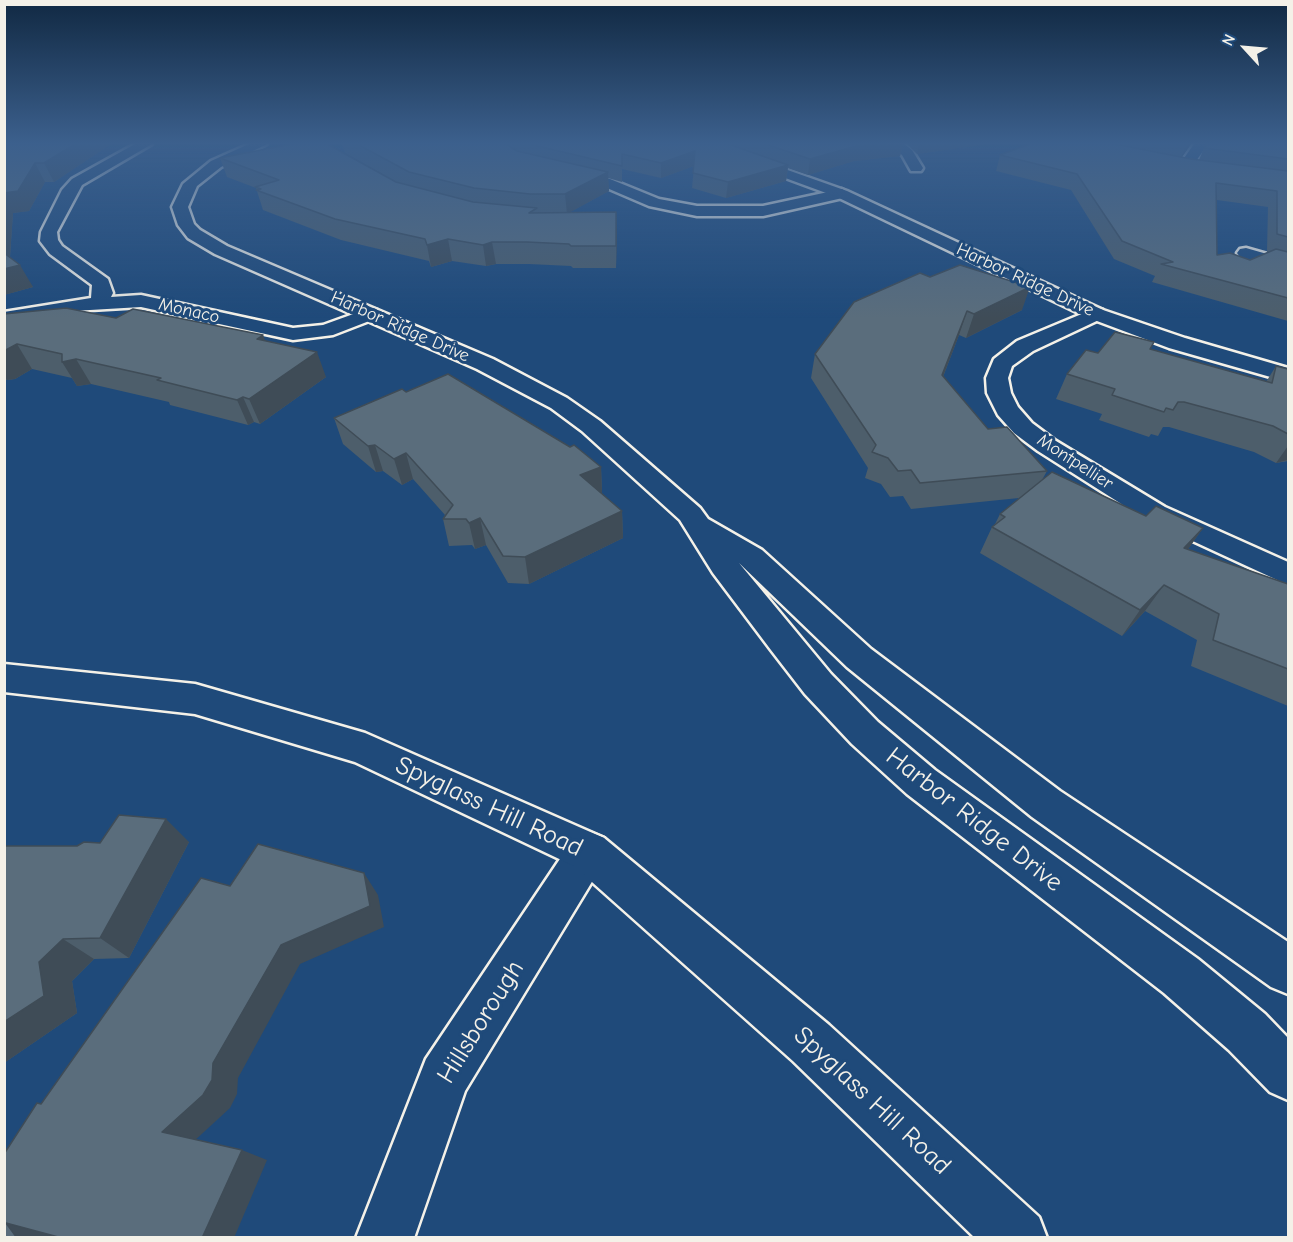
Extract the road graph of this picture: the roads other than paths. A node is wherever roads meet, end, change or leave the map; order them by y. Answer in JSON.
{"nodes":[{"id":1,"x":64,"y":202,"type":"edge"},
{"id":2,"x":182,"y":202,"type":"edge"},
{"id":3,"x":647,"y":202,"type":"edge"},
{"id":4,"x":654,"y":202,"type":"edge"},
{"id":5,"x":809,"y":202,"type":"edge"},
{"id":6,"x":859,"y":202,"type":"edge"},
{"id":7,"x":631,"y":208,"type":"dead end"},
{"id":8,"x":1246,"y":252,"type":"dead end"},
{"id":9,"x":1288,"y":266,"type":"edge"},
{"id":10,"x":99,"y":302,"type":"junction"},
{"id":11,"x":370,"y":314,"type":"junction"},
{"id":12,"x":1096,"y":314,"type":"junction"},
{"id":13,"x":4,"y":318,"type":"edge"},
{"id":14,"x":1288,"y":375,"type":"edge"},
{"id":15,"x":701,"y":526,"type":"junction"},
{"id":16,"x":1288,"y":574,"type":"edge"},
{"id":17,"x":4,"y":678,"type":"edge"},
{"id":18,"x":589,"y":852,"type":"junction"},
{"id":19,"x":1288,"y":970,"type":"edge"},
{"id":20,"x":1288,"y":1074,"type":"edge"},
{"id":21,"x":385,"y":1238,"type":"edge"},
{"id":22,"x":1017,"y":1238,"type":"edge"}],
"edges":[{"from":1,"to":10,"type":"street"},
{"from":2,"to":11,"type":"street","name":"Harbor Ridge Drive"},
{"from":3,"to":7,"type":"street"},
{"from":4,"to":5,"type":"street"},
{"from":6,"to":12,"type":"street","name":"Harbor Ridge Drive"},
{"from":8,"to":9,"type":"street"},
{"from":10,"to":11,"type":"street","name":"Monaco"},
{"from":10,"to":13,"type":"street","name":"Monaco"},
{"from":11,"to":15,"type":"street","name":"Harbor Ridge Drive"},
{"from":12,"to":14,"type":"street","name":"Harbor Ridge Drive"},
{"from":12,"to":16,"type":"street","name":"Montpellier"},
{"from":15,"to":19,"type":"street","name":"Harbor Ridge Drive"},
{"from":15,"to":20,"type":"street","name":"Harbor Ridge Drive"},
{"from":17,"to":18,"type":"street","name":"Spyglass Hill Road"},
{"from":18,"to":21,"type":"street","name":"Hillsborough"},
{"from":18,"to":22,"type":"street","name":"Spyglass Hill Road"}]}
